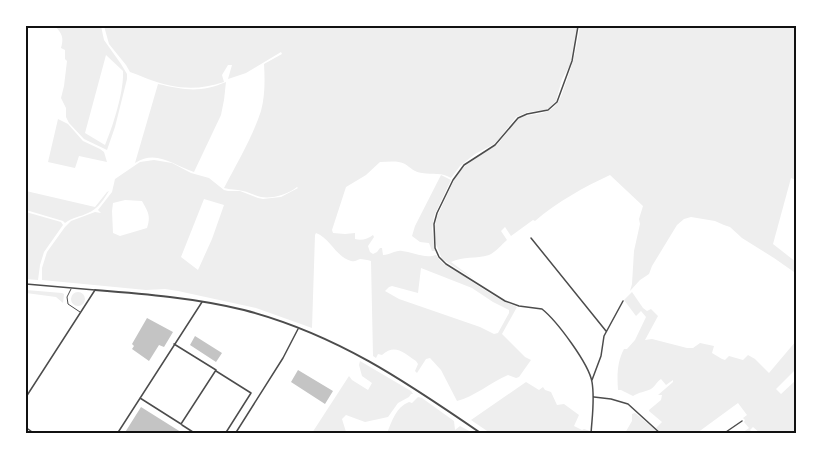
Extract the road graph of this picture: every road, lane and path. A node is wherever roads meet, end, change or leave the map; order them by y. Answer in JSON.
{"nodes":[{"id":1,"x":578,"y":26,"type":"edge"},
{"id":2,"x":531,"y":238,"type":"dead end"},
{"id":3,"x":26,"y":284,"type":"edge"},
{"id":4,"x":72,"y":288,"type":"junction"},
{"id":5,"x":95,"y":290,"type":"junction"},
{"id":6,"x":623,"y":301,"type":"dead end"},
{"id":7,"x":202,"y":302,"type":"junction"},
{"id":8,"x":80,"y":312,"type":"junction"},
{"id":9,"x":298,"y":328,"type":"junction"},
{"id":10,"x":606,"y":331,"type":"junction"},
{"id":11,"x":174,"y":344,"type":"junction"},
{"id":12,"x":216,"y":370,"type":"junction"},
{"id":13,"x":592,"y":381,"type":"junction"},
{"id":14,"x":26,"y":397,"type":"edge"},
{"id":15,"x":594,"y":397,"type":"junction"},
{"id":16,"x":140,"y":398,"type":"junction"},
{"id":17,"x":742,"y":421,"type":"dead end"},
{"id":18,"x":181,"y":424,"type":"junction"},
{"id":19,"x":28,"y":429,"type":"dead end"},
{"id":20,"x":35,"y":434,"type":"edge"},
{"id":21,"x":117,"y":434,"type":"edge"},
{"id":22,"x":196,"y":434,"type":"edge"},
{"id":23,"x":225,"y":434,"type":"edge"},
{"id":24,"x":235,"y":434,"type":"edge"},
{"id":25,"x":482,"y":434,"type":"edge"},
{"id":26,"x":591,"y":434,"type":"edge"},
{"id":27,"x":661,"y":434,"type":"edge"},
{"id":28,"x":723,"y":434,"type":"edge"}],
"edges":[{"from":1,"to":13,"type":"street"},
{"from":2,"to":10,"type":"street"},
{"from":3,"to":4,"type":"street"},
{"from":4,"to":5,"type":"street"},
{"from":4,"to":8,"type":"lane"},
{"from":5,"to":7,"type":"street"},
{"from":5,"to":8,"type":"street"},
{"from":6,"to":10,"type":"street"},
{"from":7,"to":9,"type":"street"},
{"from":7,"to":11,"type":"street"},
{"from":8,"to":14,"type":"street"},
{"from":9,"to":24,"type":"street"},
{"from":9,"to":25,"type":"street"},
{"from":10,"to":13,"type":"street"},
{"from":11,"to":12,"type":"street"},
{"from":11,"to":16,"type":"street"},
{"from":12,"to":18,"type":"street"},
{"from":12,"to":23,"type":"street"},
{"from":13,"to":15,"type":"street"},
{"from":15,"to":26,"type":"street"},
{"from":15,"to":27,"type":"street"},
{"from":16,"to":18,"type":"street"},
{"from":16,"to":21,"type":"street"},
{"from":17,"to":28,"type":"street"},
{"from":18,"to":22,"type":"street"},
{"from":19,"to":20,"type":"street"}]}
